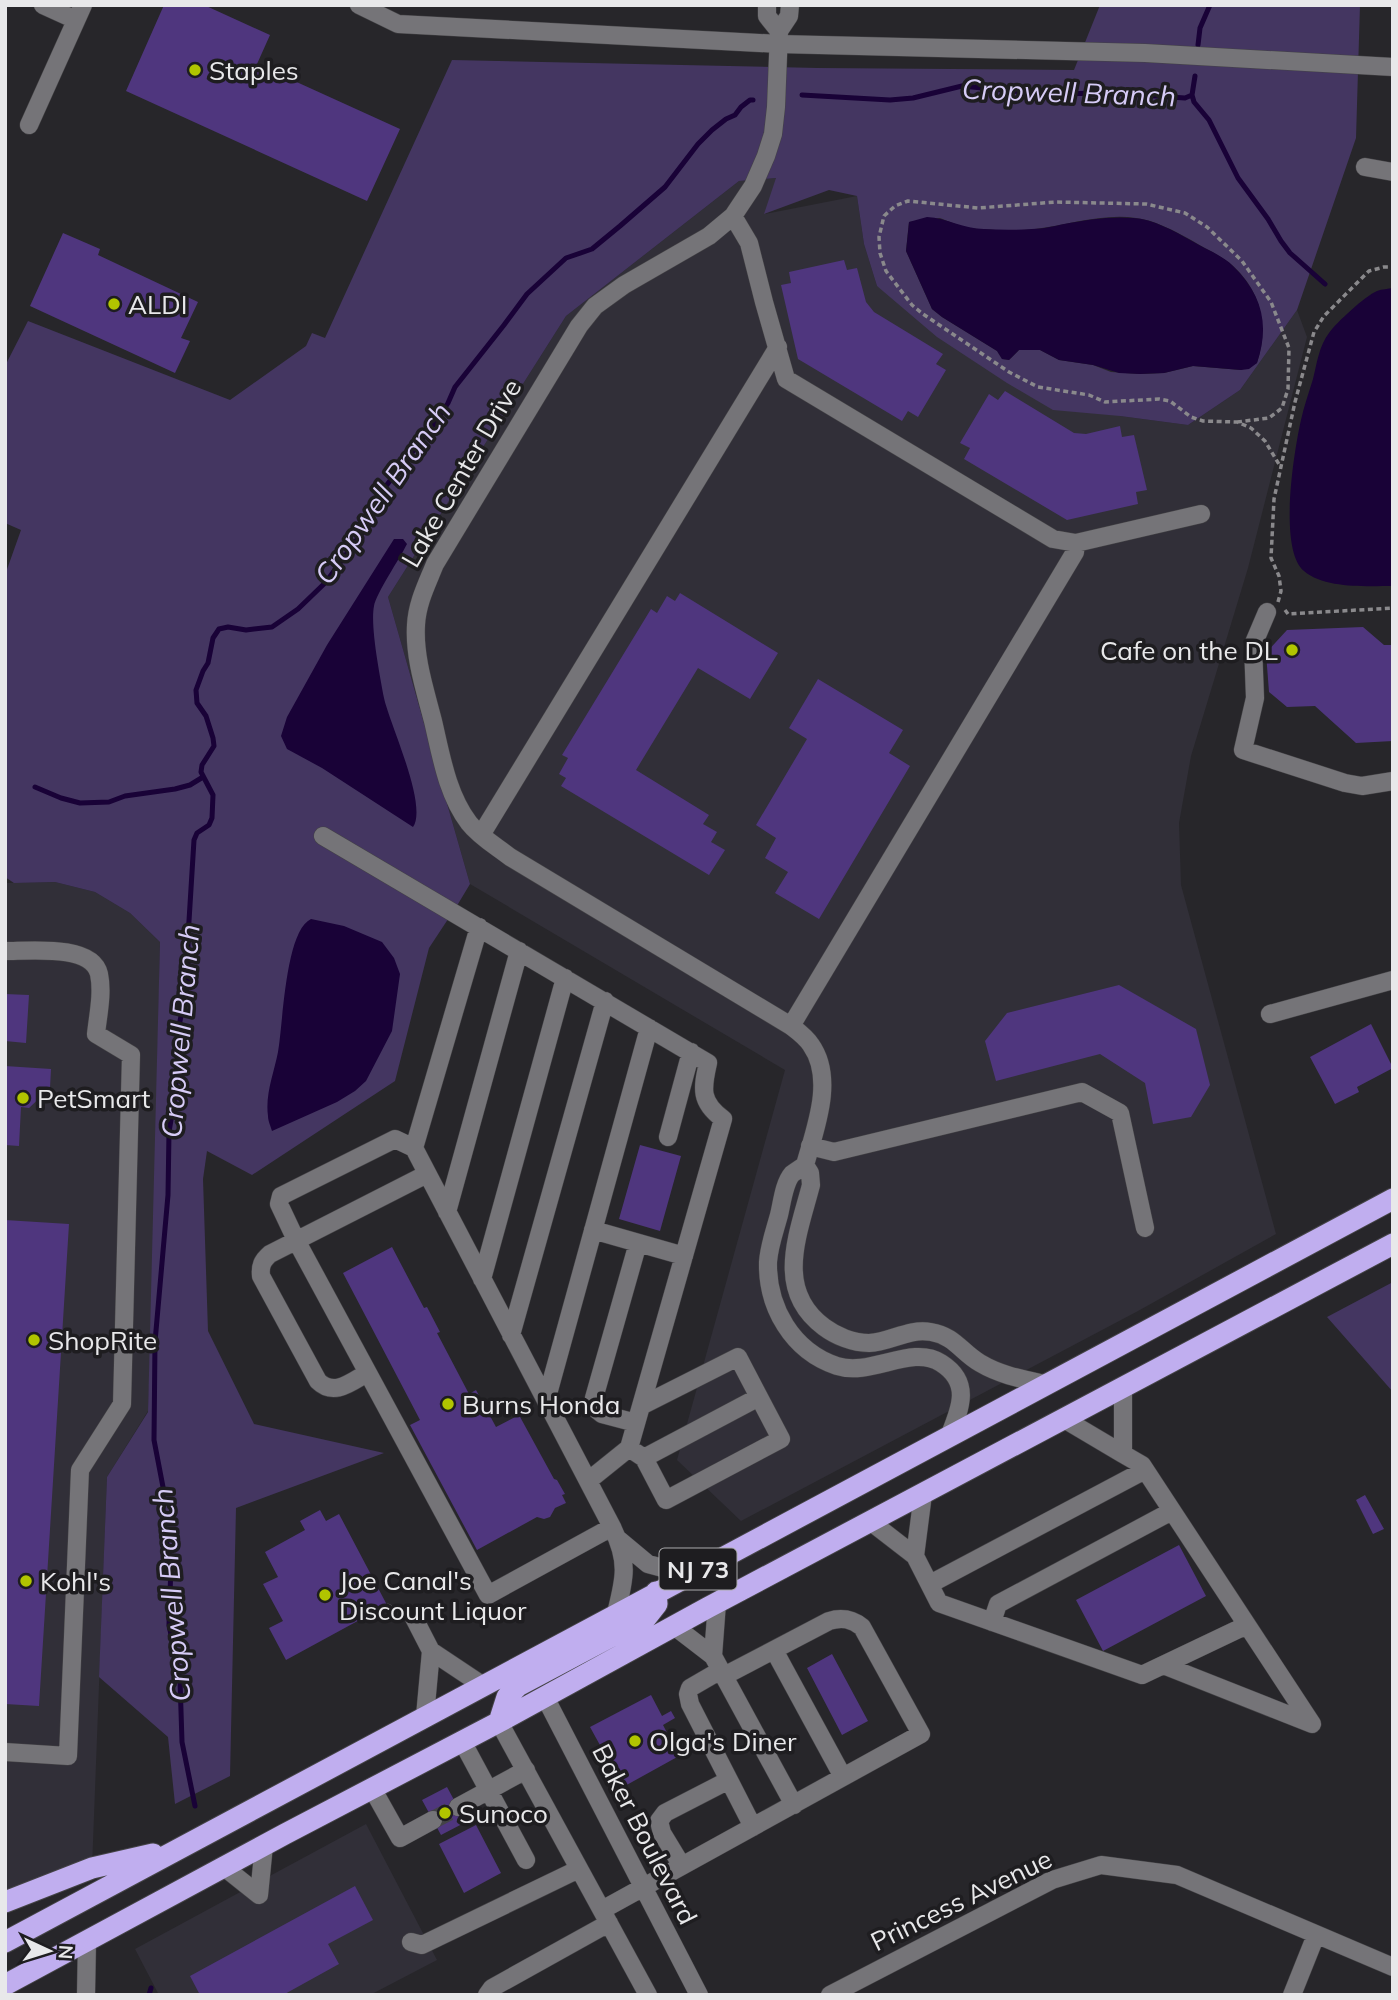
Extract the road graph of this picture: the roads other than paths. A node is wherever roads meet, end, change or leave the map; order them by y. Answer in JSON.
{"nodes":[{"id":1,"x":359,"y":5,"type":"edge"},
{"id":2,"x":767,"y":5,"type":"edge"},
{"id":3,"x":790,"y":5,"type":"edge"},
{"id":4,"x":52,"y":7,"type":"edge"},
{"id":5,"x":80,"y":13,"type":"edge"},
{"id":6,"x":779,"y":38,"type":"junction"},
{"id":7,"x":1393,"y":67,"type":"edge"},
{"id":8,"x":29,"y":125,"type":"dead end"},
{"id":9,"x":1365,"y":167,"type":"dead end"},
{"id":10,"x":1393,"y":172,"type":"edge"},
{"id":11,"x":733,"y":216,"type":"junction"},
{"id":12,"x":778,"y":347,"type":"junction"},
{"id":13,"x":1201,"y":514,"type":"dead end"},
{"id":14,"x":1076,"y":543,"type":"junction"},
{"id":15,"x":1266,"y":612,"type":"dead end"},
{"id":16,"x":1393,"y":781,"type":"edge"},
{"id":17,"x":481,"y":835,"type":"junction"},
{"id":18,"x":323,"y":836,"type":"dead end"},
{"id":19,"x":479,"y":927,"type":"junction"},
{"id":20,"x":5,"y":951,"type":"edge"},
{"id":21,"x":519,"y":951,"type":"junction"},
{"id":22,"x":565,"y":978,"type":"junction"},
{"id":23,"x":1393,"y":980,"type":"edge"},
{"id":24,"x":605,"y":1002,"type":"junction"},
{"id":25,"x":1270,"y":1014,"type":"dead end"},
{"id":26,"x":791,"y":1026,"type":"junction"},
{"id":27,"x":649,"y":1028,"type":"junction"},
{"id":28,"x":691,"y":1052,"type":"junction"},
{"id":29,"x":668,"y":1137,"type":"dead end"},
{"id":30,"x":810,"y":1146,"type":"junction"},
{"id":31,"x":414,"y":1148,"type":"junction"},
{"id":32,"x":805,"y":1165,"type":"junction"},
{"id":33,"x":428,"y":1174,"type":"junction"},
{"id":34,"x":1393,"y":1199,"type":"edge"},
{"id":35,"x":447,"y":1212,"type":"junction"},
{"id":36,"x":1145,"y":1228,"type":"dead end"},
{"id":37,"x":593,"y":1230,"type":"junction"},
{"id":38,"x":296,"y":1240,"type":"junction"},
{"id":39,"x":638,"y":1243,"type":"junction"},
{"id":40,"x":1393,"y":1244,"type":"edge"},
{"id":41,"x":684,"y":1256,"type":"junction"},
{"id":42,"x":482,"y":1279,"type":"junction"},
{"id":43,"x":511,"y":1335,"type":"junction"},
{"id":44,"x":367,"y":1373,"type":"junction"},
{"id":45,"x":1045,"y":1384,"type":"junction"},
{"id":46,"x":1122,"y":1388,"type":"junction"},
{"id":47,"x":759,"y":1397,"type":"junction"},
{"id":48,"x":546,"y":1401,"type":"junction"},
{"id":49,"x":639,"y":1415,"type":"junction"},
{"id":50,"x":1064,"y":1419,"type":"junction"},
{"id":51,"x":950,"y":1434,"type":"junction"},
{"id":52,"x":637,"y":1453,"type":"junction"},
{"id":53,"x":1123,"y":1454,"type":"junction"},
{"id":54,"x":1145,"y":1470,"type":"junction"},
{"id":55,"x":588,"y":1481,"type":"junction"},
{"id":56,"x":923,"y":1494,"type":"junction"},
{"id":57,"x":1172,"y":1511,"type":"junction"},
{"id":58,"x":871,"y":1522,"type":"junction"},
{"id":59,"x":615,"y":1533,"type":"junction"},
{"id":60,"x":915,"y":1556,"type":"junction"},
{"id":61,"x":689,"y":1575,"type":"junction"},
{"id":62,"x":930,"y":1584,"type":"junction"},
{"id":63,"x":656,"y":1592,"type":"junction"},
{"id":64,"x":717,"y":1603,"type":"junction"},
{"id":65,"x":615,"y":1614,"type":"junction"},
{"id":66,"x":414,"y":1618,"type":"dead end"},
{"id":67,"x":992,"y":1622,"type":"junction"},
{"id":68,"x":1247,"y":1625,"type":"junction"},
{"id":69,"x":674,"y":1626,"type":"junction"},
{"id":70,"x":774,"y":1650,"type":"junction"},
{"id":71,"x":431,"y":1651,"type":"junction"},
{"id":72,"x":1163,"y":1665,"type":"junction"},
{"id":73,"x":719,"y":1667,"type":"junction"},
{"id":74,"x":482,"y":1685,"type":"junction"},
{"id":75,"x":545,"y":1697,"type":"junction"},
{"id":76,"x":425,"y":1716,"type":"junction"},
{"id":77,"x":499,"y":1722,"type":"junction"},
{"id":78,"x":462,"y":1741,"type":"junction"},
{"id":79,"x":5,"y":1752,"type":"edge"},
{"id":80,"x":526,"y":1770,"type":"junction"},
{"id":81,"x":843,"y":1777,"type":"junction"},
{"id":82,"x":729,"y":1780,"type":"junction"},
{"id":83,"x":372,"y":1788,"type":"junction"},
{"id":84,"x":489,"y":1790,"type":"junction"},
{"id":85,"x":794,"y":1804,"type":"junction"},
{"id":86,"x":458,"y":1807,"type":"tunnel mouth"},
{"id":87,"x":433,"y":1820,"type":"tunnel mouth"},
{"id":88,"x":753,"y":1827,"type":"junction"},
{"id":89,"x":264,"y":1845,"type":"junction"},
{"id":90,"x":180,"y":1848,"type":"junction"},
{"id":91,"x":526,"y":1860,"type":"dead end"},
{"id":92,"x":682,"y":1866,"type":"junction"},
{"id":93,"x":224,"y":1867,"type":"junction"},
{"id":94,"x":579,"y":1868,"type":"junction"},
{"id":95,"x":644,"y":1887,"type":"junction"},
{"id":96,"x":5,"y":1902,"type":"edge"},
{"id":97,"x":606,"y":1917,"type":"junction"},
{"id":98,"x":1316,"y":1935,"type":"junction"},
{"id":99,"x":87,"y":1941,"type":"junction"},
{"id":100,"x":5,"y":1942,"type":"edge"},
{"id":101,"x":411,"y":1942,"type":"dead end"},
{"id":102,"x":1393,"y":1967,"type":"edge"},
{"id":103,"x":5,"y":1985,"type":"edge"},
{"id":104,"x":86,"y":1995,"type":"edge"},
{"id":105,"x":487,"y":1995,"type":"edge"},
{"id":106,"x":648,"y":1995,"type":"edge"},
{"id":107,"x":699,"y":1995,"type":"edge"},
{"id":108,"x":830,"y":1995,"type":"edge"},
{"id":109,"x":1292,"y":1995,"type":"edge"}],
"edges":[{"from":1,"to":6,"type":"street"},
{"from":2,"to":6,"type":"street"},
{"from":3,"to":6,"type":"street"},
{"from":4,"to":5,"type":"street"},
{"from":5,"to":8,"type":"street"},
{"from":6,"to":7,"type":"street"},
{"from":6,"to":11,"type":"street","name":"Lake Center Drive"},
{"from":9,"to":10,"type":"street"},
{"from":11,"to":12,"type":"street"},
{"from":11,"to":17,"type":"street","name":"Lake Center Drive"},
{"from":12,"to":14,"type":"street"},
{"from":12,"to":17,"type":"street"},
{"from":13,"to":14,"type":"street"},
{"from":14,"to":26,"type":"street"},
{"from":15,"to":16,"type":"street"},
{"from":17,"to":26,"type":"street","name":"Lake Center Drive"},
{"from":18,"to":19,"type":"street"},
{"from":19,"to":21,"type":"street"},
{"from":19,"to":31,"type":"street"},
{"from":20,"to":79,"type":"street"},
{"from":21,"to":22,"type":"street"},
{"from":21,"to":35,"type":"street"},
{"from":22,"to":24,"type":"street"},
{"from":22,"to":42,"type":"street"},
{"from":23,"to":25,"type":"street"},
{"from":24,"to":27,"type":"street"},
{"from":24,"to":43,"type":"street"},
{"from":26,"to":30,"type":"street","name":"Lake Center Drive"},
{"from":27,"to":28,"type":"street"},
{"from":27,"to":37,"type":"street"},
{"from":28,"to":29,"type":"street"},
{"from":28,"to":41,"type":"street"},
{"from":30,"to":32,"type":"street","name":"Lake Center Drive"},
{"from":30,"to":36,"type":"street"},
{"from":31,"to":33,"type":"street"},
{"from":31,"to":38,"type":"street"},
{"from":32,"to":45,"type":"street","name":"Lake Center Drive"},
{"from":32,"to":51,"type":"street","name":"Lake Center Drive"},
{"from":33,"to":35,"type":"street"},
{"from":33,"to":38,"type":"street"},
{"from":34,"to":45,"type":"highway","number":"NJ 73"},
{"from":35,"to":42,"type":"street"},
{"from":37,"to":39,"type":"street"},
{"from":37,"to":48,"type":"street"},
{"from":38,"to":44,"type":"street"},
{"from":38,"to":44,"type":"street"},
{"from":39,"to":41,"type":"street"},
{"from":39,"to":49,"type":"street"},
{"from":40,"to":46,"type":"highway","number":"NJ 73"},
{"from":41,"to":49,"type":"street"},
{"from":42,"to":43,"type":"street"},
{"from":43,"to":48,"type":"street"},
{"from":44,"to":59,"type":"street"},
{"from":45,"to":51,"type":"highway","number":"NJ 73"},
{"from":46,"to":50,"type":"highway","number":"NJ 73"},
{"from":46,"to":53,"type":"street"},
{"from":47,"to":49,"type":"street"},
{"from":47,"to":52,"type":"street"},
{"from":47,"to":52,"type":"street"},
{"from":48,"to":55,"type":"street"},
{"from":49,"to":52,"type":"street"},
{"from":50,"to":53,"type":"street"},
{"from":50,"to":56,"type":"highway","number":"NJ 73"},
{"from":51,"to":61,"type":"highway","number":"NJ 73"},
{"from":52,"to":55,"type":"street"},
{"from":53,"to":54,"type":"street"},
{"from":54,"to":57,"type":"street"},
{"from":54,"to":62,"type":"street"},
{"from":55,"to":59,"type":"street"},
{"from":56,"to":58,"type":"highway","number":"NJ 73"},
{"from":56,"to":60,"type":"street"},
{"from":57,"to":67,"type":"street"},
{"from":57,"to":68,"type":"street"},
{"from":58,"to":60,"type":"street"},
{"from":58,"to":64,"type":"highway","number":"NJ 73"},
{"from":59,"to":61,"type":"street"},
{"from":59,"to":65,"type":"street"},
{"from":60,"to":62,"type":"street"},
{"from":61,"to":63,"type":"highway","number":"NJ 73"},
{"from":62,"to":67,"type":"street"},
{"from":63,"to":65,"type":"highway","number":"NJ 73"},
{"from":63,"to":77,"type":"highway"},
{"from":64,"to":69,"type":"highway","number":"NJ 73"},
{"from":64,"to":73,"type":"street"},
{"from":65,"to":74,"type":"highway","number":"NJ 73"},
{"from":66,"to":71,"type":"street"},
{"from":67,"to":72,"type":"street"},
{"from":68,"to":72,"type":"street"},
{"from":68,"to":72,"type":"street"},
{"from":69,"to":73,"type":"street"},
{"from":69,"to":75,"type":"highway","number":"NJ 73"},
{"from":70,"to":73,"type":"street"},
{"from":70,"to":81,"type":"street"},
{"from":70,"to":81,"type":"street"},
{"from":71,"to":74,"type":"street"},
{"from":71,"to":76,"type":"street"},
{"from":73,"to":82,"type":"street"},
{"from":73,"to":85,"type":"street"},
{"from":74,"to":76,"type":"highway","number":"NJ 73"},
{"from":75,"to":77,"type":"highway","number":"NJ 73"},
{"from":75,"to":95,"type":"street","name":"Baker Boulevard"},
{"from":76,"to":90,"type":"highway","number":"NJ 73"},
{"from":77,"to":78,"type":"highway","number":"NJ 73"},
{"from":77,"to":80,"type":"street"},
{"from":78,"to":83,"type":"highway","number":"NJ 73"},
{"from":78,"to":84,"type":"street"},
{"from":80,"to":84,"type":"street"},
{"from":80,"to":94,"type":"street"},
{"from":81,"to":85,"type":"street"},
{"from":82,"to":88,"type":"street"},
{"from":82,"to":92,"type":"street"},
{"from":83,"to":87,"type":"street"},
{"from":83,"to":89,"type":"highway","number":"NJ 73"},
{"from":84,"to":86,"type":"street"},
{"from":84,"to":91,"type":"street"},
{"from":85,"to":88,"type":"street"},
{"from":88,"to":92,"type":"street"},
{"from":89,"to":93,"type":"highway","number":"NJ 73"},
{"from":89,"to":93,"type":"street"},
{"from":90,"to":96,"type":"highway"},
{"from":90,"to":100,"type":"highway","number":"NJ 73"},
{"from":92,"to":95,"type":"street"},
{"from":93,"to":99,"type":"highway","number":"NJ 73"},
{"from":94,"to":97,"type":"street"},
{"from":94,"to":101,"type":"street"},
{"from":95,"to":97,"type":"street"},
{"from":95,"to":107,"type":"street","name":"Baker Boulevard"},
{"from":97,"to":105,"type":"street"},
{"from":97,"to":106,"type":"street"},
{"from":98,"to":102,"type":"street","name":"Princess Avenue"},
{"from":98,"to":108,"type":"street","name":"Princess Avenue"},
{"from":98,"to":109,"type":"street"},
{"from":99,"to":103,"type":"highway","number":"NJ 73"},
{"from":99,"to":104,"type":"street"}]}
